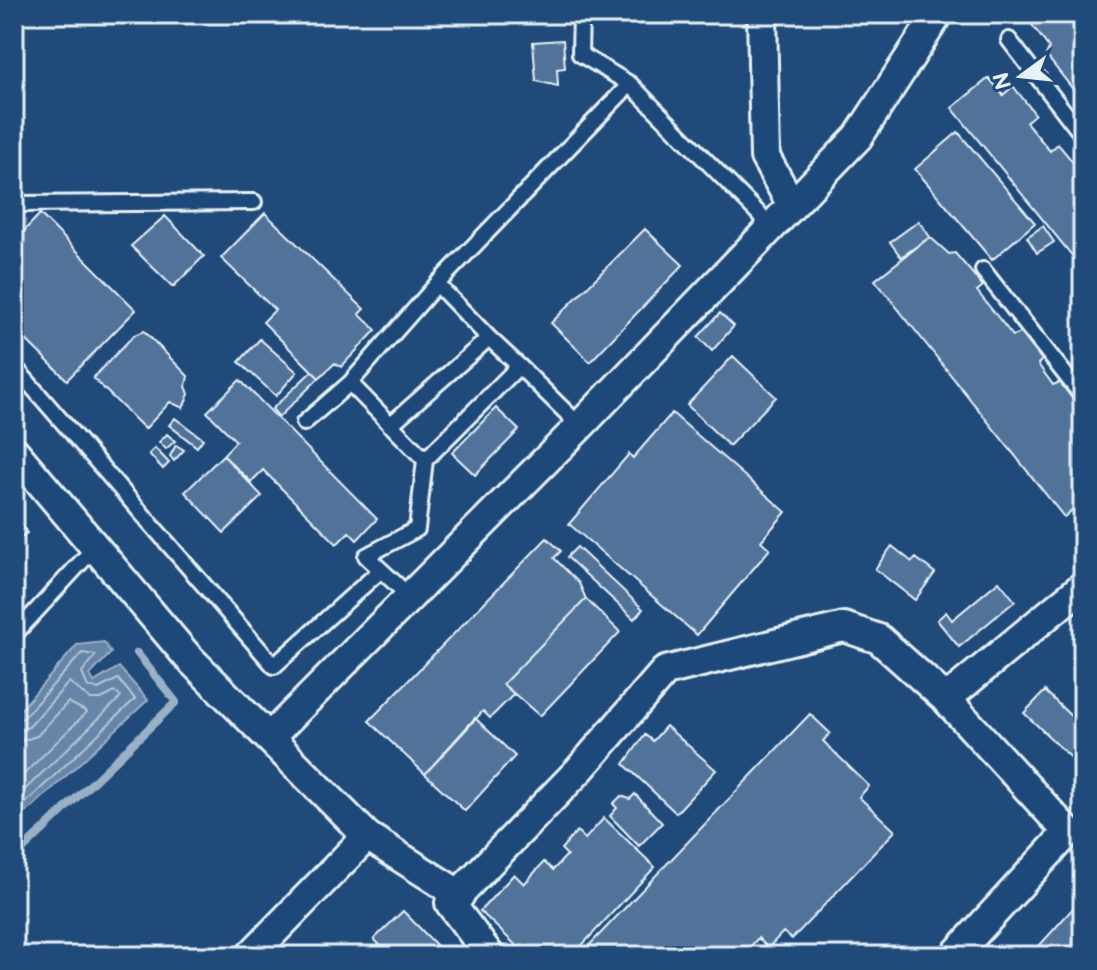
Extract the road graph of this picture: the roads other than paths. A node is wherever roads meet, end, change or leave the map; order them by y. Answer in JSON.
{"nodes":[{"id":1,"x":581,"y":14,"type":"edge"},
{"id":2,"x":762,"y":14,"type":"edge"},
{"id":3,"x":938,"y":14,"type":"edge"},
{"id":4,"x":1009,"y":40,"type":"dead end"},
{"id":5,"x":630,"y":84,"type":"junction"},
{"id":6,"x":1083,"y":136,"type":"edge"},
{"id":7,"x":254,"y":202,"type":"dead end"},
{"id":8,"x":14,"y":204,"type":"edge"},
{"id":9,"x":792,"y":205,"type":"junction"},
{"id":10,"x":771,"y":226,"type":"junction"},
{"id":11,"x":983,"y":270,"type":"dead end"},
{"id":12,"x":437,"y":284,"type":"junction"},
{"id":13,"x":489,"y":338,"type":"junction"},
{"id":14,"x":14,"y":366,"type":"edge"},
{"id":15,"x":519,"y":366,"type":"junction"},
{"id":16,"x":350,"y":383,"type":"junction"},
{"id":17,"x":1083,"y":397,"type":"edge"},
{"id":18,"x":304,"y":423,"type":"dead end"},
{"id":19,"x":390,"y":425,"type":"junction"},
{"id":20,"x":580,"y":426,"type":"junction"},
{"id":21,"x":14,"y":451,"type":"edge"},
{"id":22,"x":425,"y":460,"type":"junction"},
{"id":23,"x":96,"y":546,"type":"junction"},
{"id":24,"x":381,"y":570,"type":"junction"},
{"id":25,"x":1083,"y":586,"type":"edge"},
{"id":26,"x":409,"y":596,"type":"junction"},
{"id":27,"x":14,"y":635,"type":"edge"},
{"id":28,"x":946,"y":699,"type":"junction"},
{"id":29,"x":270,"y":737,"type":"junction"},
{"id":30,"x":367,"y":836,"type":"junction"},
{"id":31,"x":460,"y":895,"type":"junction"},
{"id":32,"x":250,"y":956,"type":"edge"},
{"id":33,"x":490,"y":956,"type":"edge"},
{"id":34,"x":954,"y":956,"type":"edge"}],
"edges":[{"from":1,"to":5,"type":"lane"},
{"from":2,"to":9,"type":"street"},
{"from":3,"to":9,"type":"street"},
{"from":4,"to":6,"type":"lane"},
{"from":5,"to":10,"type":"lane"},
{"from":5,"to":12,"type":"lane"},
{"from":7,"to":8,"type":"lane"},
{"from":9,"to":10,"type":"street"},
{"from":10,"to":20,"type":"street"},
{"from":11,"to":17,"type":"lane"},
{"from":12,"to":13,"type":"lane"},
{"from":12,"to":16,"type":"lane"},
{"from":13,"to":15,"type":"lane"},
{"from":13,"to":19,"type":"lane"},
{"from":14,"to":24,"type":"lane"},
{"from":15,"to":20,"type":"lane"},
{"from":15,"to":22,"type":"lane"},
{"from":16,"to":18,"type":"lane"},
{"from":16,"to":19,"type":"lane"},
{"from":19,"to":22,"type":"lane"},
{"from":20,"to":26,"type":"street"},
{"from":21,"to":23,"type":"street"},
{"from":22,"to":24,"type":"lane"},
{"from":23,"to":27,"type":"lane"},
{"from":23,"to":29,"type":"street"},
{"from":24,"to":26,"type":"lane"},
{"from":25,"to":28,"type":"street"},
{"from":26,"to":29,"type":"street"},
{"from":28,"to":31,"type":"street"},
{"from":28,"to":34,"type":"street"},
{"from":29,"to":30,"type":"street"},
{"from":30,"to":31,"type":"street"},
{"from":30,"to":32,"type":"street"},
{"from":31,"to":33,"type":"street"}]}
